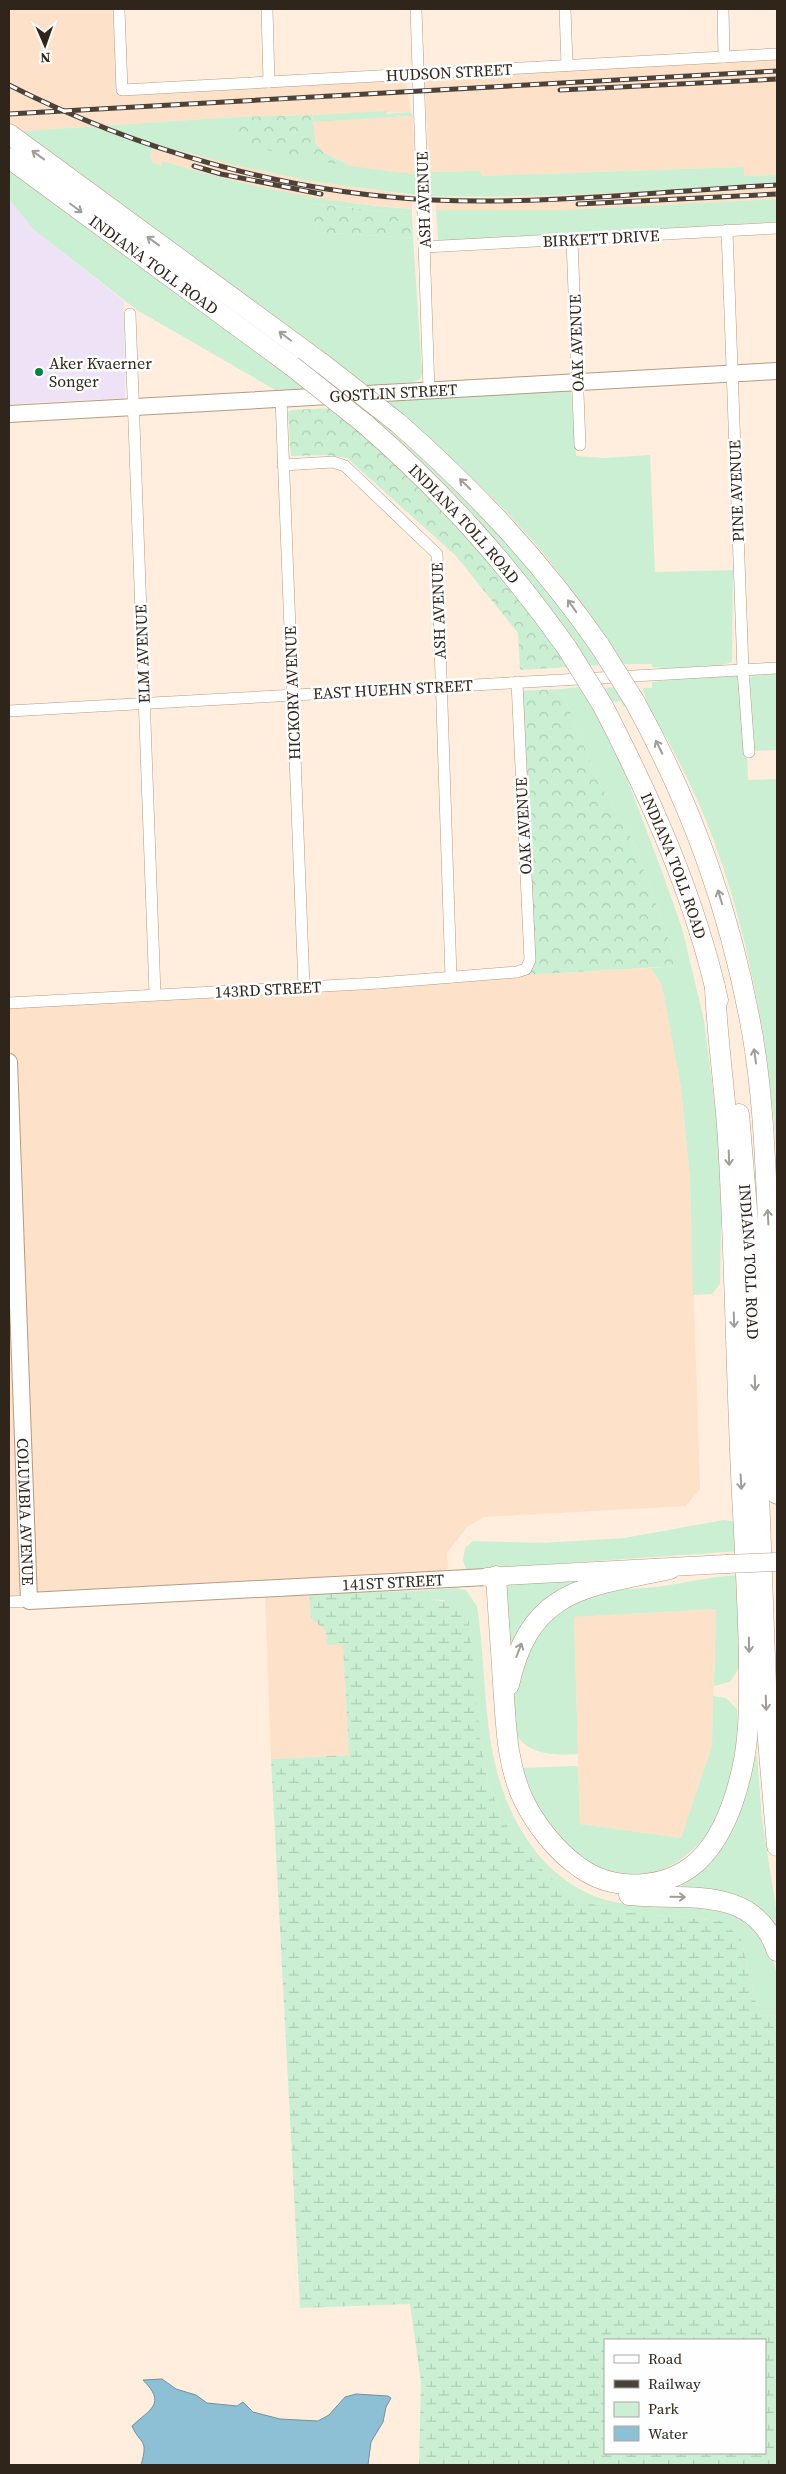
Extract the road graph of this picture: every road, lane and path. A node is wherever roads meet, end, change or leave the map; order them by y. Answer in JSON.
{"nodes":[{"id":1,"x":119,"y":9,"type":"edge"},
{"id":2,"x":268,"y":9,"type":"edge"},
{"id":3,"x":416,"y":9,"type":"edge"},
{"id":4,"x":565,"y":9,"type":"edge"},
{"id":5,"x":722,"y":9,"type":"edge"},
{"id":6,"x":777,"y":54,"type":"edge"},
{"id":7,"x":724,"y":57,"type":"junction"},
{"id":8,"x":567,"y":65,"type":"junction"},
{"id":9,"x":418,"y":74,"type":"junction"},
{"id":10,"x":269,"y":82,"type":"junction"},
{"id":11,"x":9,"y":134,"type":"edge"},
{"id":12,"x":9,"y":158,"type":"edge"},
{"id":13,"x":777,"y":228,"type":"edge"},
{"id":14,"x":727,"y":230,"type":"junction"},
{"id":15,"x":572,"y":240,"type":"junction"},
{"id":16,"x":424,"y":247,"type":"junction"},
{"id":17,"x":130,"y":314,"type":"dead end"},
{"id":18,"x":777,"y":371,"type":"edge"},
{"id":19,"x":732,"y":373,"type":"junction"},
{"id":20,"x":578,"y":382,"type":"junction"},
{"id":21,"x":429,"y":390,"type":"junction"},
{"id":22,"x":280,"y":399,"type":"junction"},
{"id":23,"x":133,"y":407,"type":"junction"},
{"id":24,"x":9,"y":414,"type":"edge"},
{"id":25,"x":580,"y":445,"type":"dead end"},
{"id":26,"x":283,"y":465,"type":"junction"},
{"id":27,"x":777,"y":668,"type":"edge"},
{"id":28,"x":743,"y":670,"type":"junction"},
{"id":29,"x":517,"y":682,"type":"junction"},
{"id":30,"x":441,"y":687,"type":"junction"},
{"id":31,"x":292,"y":695,"type":"junction"},
{"id":32,"x":144,"y":703,"type":"junction"},
{"id":33,"x":9,"y":711,"type":"edge"},
{"id":34,"x":749,"y":752,"type":"dead end"},
{"id":35,"x":526,"y":969,"type":"joint"},
{"id":36,"x":451,"y":977,"type":"junction"},
{"id":37,"x":304,"y":987,"type":"junction"},
{"id":38,"x":715,"y":987,"type":"junction"},
{"id":39,"x":155,"y":994,"type":"junction"},
{"id":40,"x":9,"y":1004,"type":"edge"},
{"id":41,"x":9,"y":1062,"type":"edge"},
{"id":42,"x":777,"y":1494,"type":"edge"},
{"id":43,"x":777,"y":1562,"type":"edge"},
{"id":44,"x":670,"y":1569,"type":"junction"},
{"id":45,"x":491,"y":1577,"type":"junction"},
{"id":46,"x":29,"y":1601,"type":"junction"},
{"id":47,"x":9,"y":1602,"type":"edge"},
{"id":48,"x":506,"y":1732,"type":"junction"},
{"id":49,"x":777,"y":1846,"type":"edge"},
{"id":50,"x":777,"y":1951,"type":"edge"}],
"edges":[{"from":1,"to":10,"type":"street","name":"HUDSON STREET"},
{"from":2,"to":10,"type":"street"},
{"from":3,"to":9,"type":"street","name":"ASH AVENUE"},
{"from":4,"to":8,"type":"street"},
{"from":5,"to":7,"type":"street"},
{"from":6,"to":7,"type":"street","name":"HUDSON STREET"},
{"from":7,"to":8,"type":"street","name":"HUDSON STREET"},
{"from":8,"to":9,"type":"street","name":"HUDSON STREET"},
{"from":9,"to":10,"type":"street","name":"HUDSON STREET"},
{"from":9,"to":16,"type":"street","name":"ASH AVENUE"},
{"from":42,"to":11,"type":"highway","name":"INDIANA TOLL ROAD","one_way":true,"bridge":true},
{"from":12,"to":38,"type":"highway","name":"INDIANA TOLL ROAD","one_way":true,"bridge":true},
{"from":13,"to":14,"type":"street","name":"BIRKETT DRIVE"},
{"from":14,"to":15,"type":"street","name":"BIRKETT DRIVE"},
{"from":14,"to":19,"type":"street","name":"PINE AVENUE"},
{"from":15,"to":16,"type":"street","name":"BIRKETT DRIVE"},
{"from":15,"to":20,"type":"street","name":"OAK AVENUE"},
{"from":16,"to":21,"type":"street","name":"ASH AVENUE"},
{"from":17,"to":23,"type":"street","name":"ELM AVENUE"},
{"from":18,"to":19,"type":"street","name":"GOSTLIN STREET"},
{"from":19,"to":20,"type":"street","name":"GOSTLIN STREET"},
{"from":19,"to":28,"type":"street","name":"PINE AVENUE"},
{"from":20,"to":21,"type":"street","name":"GOSTLIN STREET"},
{"from":20,"to":25,"type":"street","name":"OAK AVENUE"},
{"from":21,"to":22,"type":"street","name":"GOSTLIN STREET"},
{"from":22,"to":23,"type":"street","name":"GOSTLIN STREET"},
{"from":22,"to":26,"type":"street","name":"HICKORY AVENUE"},
{"from":23,"to":24,"type":"street","name":"GOSTLIN STREET"},
{"from":23,"to":32,"type":"street","name":"ELM AVENUE"},
{"from":26,"to":30,"type":"street","name":"ASH AVENUE"},
{"from":26,"to":31,"type":"street","name":"HICKORY AVENUE"},
{"from":27,"to":28,"type":"street","name":"EAST HUEHN STREET"},
{"from":28,"to":29,"type":"street","name":"EAST HUEHN STREET"},
{"from":28,"to":34,"type":"street","name":"PINE AVENUE"},
{"from":29,"to":30,"type":"street","name":"EAST HUEHN STREET"},
{"from":29,"to":35,"type":"street","name":"OAK AVENUE"},
{"from":30,"to":31,"type":"street","name":"EAST HUEHN STREET"},
{"from":30,"to":36,"type":"street","name":"ASH AVENUE"},
{"from":31,"to":32,"type":"street","name":"EAST HUEHN STREET"},
{"from":31,"to":37,"type":"street","name":"HICKORY AVENUE"},
{"from":32,"to":33,"type":"street","name":"EAST HUEHN STREET"},
{"from":32,"to":39,"type":"street","name":"ELM AVENUE"},
{"from":35,"to":36,"type":"street","name":"143RD STREET"},
{"from":36,"to":37,"type":"street","name":"143RD STREET"},
{"from":37,"to":39,"type":"street","name":"143RD STREET"},
{"from":38,"to":48,"type":"highway","one_way":true},
{"from":38,"to":49,"type":"highway","name":"INDIANA TOLL ROAD","one_way":true},
{"from":39,"to":40,"type":"street","name":"143RD STREET"},
{"from":41,"to":46,"type":"street","name":"COLUMBIA AVENUE"},
{"from":43,"to":44,"type":"main road","name":"141ST STREET","bridge":true},
{"from":44,"to":45,"type":"main road","name":"141ST STREET"},
{"from":48,"to":44,"type":"highway","one_way":true},
{"from":45,"to":46,"type":"street","name":"141ST STREET"},
{"from":45,"to":48,"type":"highway"},
{"from":45,"to":50,"type":"highway","one_way":true},
{"from":46,"to":47,"type":"street","name":"141ST STREET"}]}
